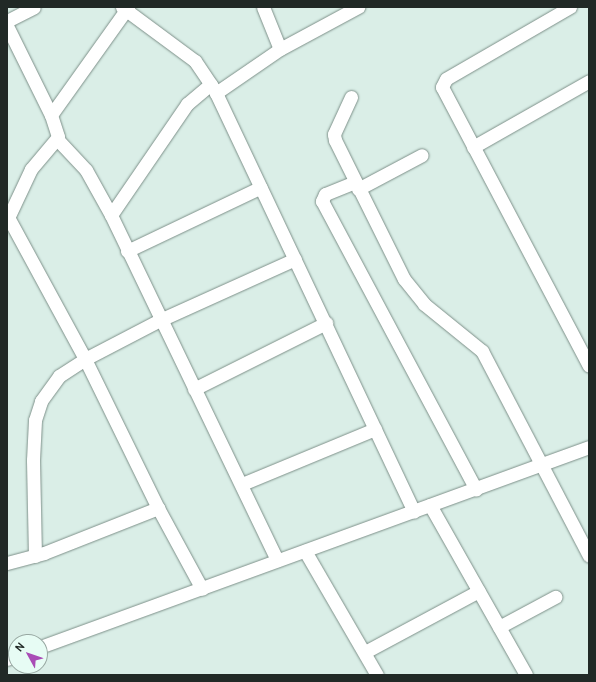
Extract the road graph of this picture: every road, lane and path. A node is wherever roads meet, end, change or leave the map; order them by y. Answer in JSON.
{"nodes":[{"id":1,"x":34,"y":7,"type":"edge"},
{"id":2,"x":263,"y":7,"type":"edge"},
{"id":3,"x":358,"y":7,"type":"edge"},
{"id":4,"x":570,"y":7,"type":"edge"},
{"id":5,"x":125,"y":8,"type":"edge"},
{"id":6,"x":7,"y":21,"type":"edge"},
{"id":7,"x":7,"y":26,"type":"edge"},
{"id":8,"x":280,"y":49,"type":"junction"},
{"id":9,"x":589,"y":81,"type":"edge"},
{"id":10,"x":213,"y":88,"type":"junction"},
{"id":11,"x":351,"y":97,"type":"dead end"},
{"id":12,"x":51,"y":115,"type":"junction"},
{"id":13,"x":57,"y":139,"type":"junction"},
{"id":14,"x":472,"y":146,"type":"junction"},
{"id":15,"x":422,"y":155,"type":"dead end"},
{"id":16,"x":356,"y":186,"type":"junction"},
{"id":17,"x":261,"y":187,"type":"junction"},
{"id":18,"x":110,"y":215,"type":"junction"},
{"id":19,"x":8,"y":219,"type":"edge"},
{"id":20,"x":127,"y":251,"type":"junction"},
{"id":21,"x":295,"y":259,"type":"junction"},
{"id":22,"x":160,"y":320,"type":"junction"},
{"id":23,"x":326,"y":323,"type":"junction"},
{"id":24,"x":85,"y":359,"type":"junction"},
{"id":25,"x":589,"y":366,"type":"edge"},
{"id":26,"x":194,"y":389,"type":"junction"},
{"id":27,"x":375,"y":429,"type":"junction"},
{"id":28,"x":589,"y":447,"type":"edge"},
{"id":29,"x":542,"y":465,"type":"junction"},
{"id":30,"x":242,"y":484,"type":"junction"},
{"id":31,"x":476,"y":488,"type":"junction"},
{"id":32,"x":430,"y":505,"type":"junction"},
{"id":33,"x":158,"y":508,"type":"junction"},
{"id":34,"x":414,"y":510,"type":"junction"},
{"id":35,"x":587,"y":550,"type":"edge"},
{"id":36,"x":305,"y":551,"type":"junction"},
{"id":37,"x":35,"y":556,"type":"junction"},
{"id":38,"x":277,"y":560,"type":"junction"},
{"id":39,"x":7,"y":563,"type":"edge"},
{"id":40,"x":202,"y":589,"type":"junction"},
{"id":41,"x":479,"y":591,"type":"junction"},
{"id":42,"x":555,"y":597,"type":"dead end"},
{"id":43,"x":499,"y":627,"type":"junction"},
{"id":44,"x":48,"y":644,"type":"edge"},
{"id":45,"x":365,"y":652,"type":"junction"},
{"id":46,"x":377,"y":675,"type":"edge"},
{"id":47,"x":526,"y":675,"type":"edge"}],
"edges":[{"from":1,"to":6,"type":"street"},
{"from":2,"to":8,"type":"street"},
{"from":3,"to":8,"type":"street"},
{"from":4,"to":14,"type":"street"},
{"from":5,"to":10,"type":"street"},
{"from":5,"to":12,"type":"street"},
{"from":7,"to":12,"type":"street"},
{"from":8,"to":10,"type":"street"},
{"from":9,"to":14,"type":"street"},
{"from":10,"to":17,"type":"street"},
{"from":10,"to":18,"type":"street"},
{"from":11,"to":16,"type":"street"},
{"from":12,"to":13,"type":"street"},
{"from":13,"to":18,"type":"street"},
{"from":13,"to":19,"type":"street"},
{"from":14,"to":25,"type":"street"},
{"from":15,"to":16,"type":"street"},
{"from":16,"to":29,"type":"street"},
{"from":16,"to":31,"type":"street"},
{"from":17,"to":20,"type":"street"},
{"from":17,"to":21,"type":"street"},
{"from":18,"to":20,"type":"street"},
{"from":19,"to":24,"type":"street"},
{"from":20,"to":22,"type":"street"},
{"from":21,"to":22,"type":"street"},
{"from":21,"to":23,"type":"street"},
{"from":22,"to":24,"type":"street"},
{"from":22,"to":26,"type":"street"},
{"from":23,"to":26,"type":"street"},
{"from":23,"to":27,"type":"street"},
{"from":24,"to":33,"type":"street"},
{"from":24,"to":37,"type":"street"},
{"from":26,"to":30,"type":"street"},
{"from":27,"to":30,"type":"street"},
{"from":27,"to":34,"type":"street"},
{"from":28,"to":29,"type":"street"},
{"from":29,"to":31,"type":"street"},
{"from":29,"to":35,"type":"street"},
{"from":30,"to":38,"type":"street"},
{"from":31,"to":32,"type":"street"},
{"from":32,"to":34,"type":"street"},
{"from":32,"to":41,"type":"street"},
{"from":33,"to":37,"type":"street"},
{"from":33,"to":40,"type":"street"},
{"from":34,"to":36,"type":"street"},
{"from":36,"to":38,"type":"street"},
{"from":36,"to":45,"type":"street"},
{"from":37,"to":39,"type":"street"},
{"from":38,"to":40,"type":"street"},
{"from":40,"to":44,"type":"street"},
{"from":41,"to":43,"type":"street"},
{"from":41,"to":45,"type":"street"},
{"from":42,"to":43,"type":"street"},
{"from":43,"to":47,"type":"street"},
{"from":45,"to":46,"type":"street"}]}
